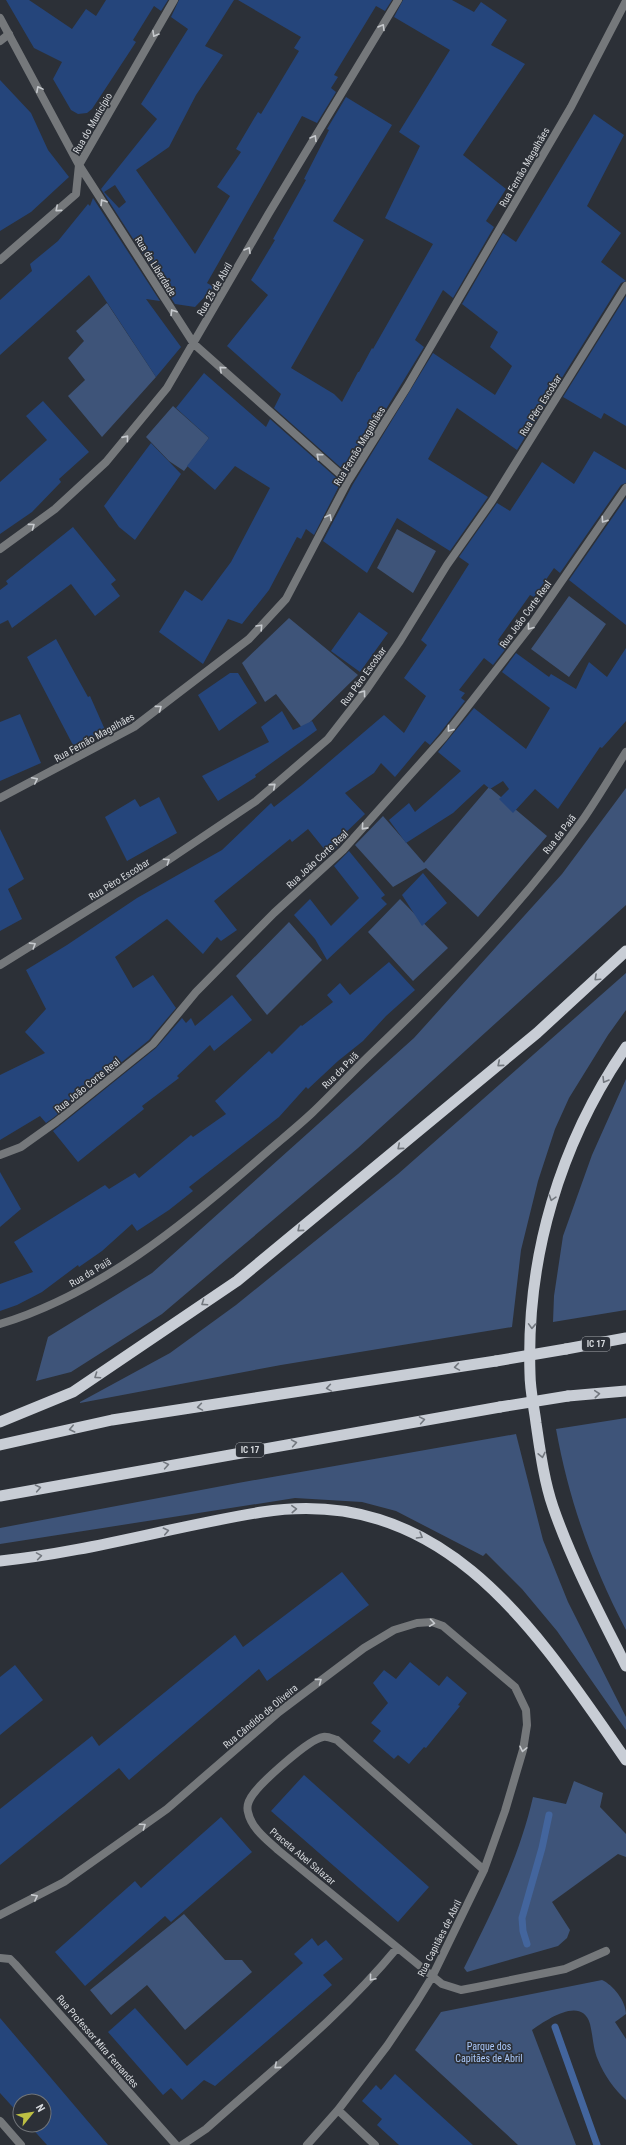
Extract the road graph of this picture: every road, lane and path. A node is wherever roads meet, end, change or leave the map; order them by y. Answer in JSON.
{"nodes":[{"id":1,"x":174,"y":0,"type":"edge"},
{"id":2,"x":398,"y":0,"type":"edge"},
{"id":3,"x":626,"y":0,"type":"edge"},
{"id":4,"x":0,"y":18,"type":"edge"},
{"id":5,"x":9,"y":34,"type":"junction"},
{"id":6,"x":0,"y":42,"type":"edge"},
{"id":7,"x":79,"y":165,"type":"junction"},
{"id":8,"x":0,"y":260,"type":"edge"},
{"id":9,"x":626,"y":286,"type":"edge"},
{"id":10,"x":194,"y":344,"type":"junction"},
{"id":11,"x":348,"y":482,"type":"junction"},
{"id":12,"x":626,"y":488,"type":"edge"},
{"id":13,"x":0,"y":549,"type":"edge"},
{"id":14,"x":626,"y":752,"type":"edge"},
{"id":15,"x":0,"y":798,"type":"edge"},
{"id":16,"x":626,"y":951,"type":"edge"},
{"id":17,"x":0,"y":965,"type":"edge"},
{"id":18,"x":626,"y":1047,"type":"edge"},
{"id":19,"x":0,"y":1156,"type":"edge"},
{"id":20,"x":0,"y":1324,"type":"edge"},
{"id":21,"x":626,"y":1338,"type":"edge"},
{"id":22,"x":626,"y":1391,"type":"edge"},
{"id":23,"x":0,"y":1422,"type":"edge"},
{"id":24,"x":0,"y":1445,"type":"edge"},
{"id":25,"x":0,"y":1496,"type":"edge"},
{"id":26,"x":0,"y":1560,"type":"edge"},
{"id":27,"x":626,"y":1666,"type":"edge"},
{"id":28,"x":526,"y":1710,"type":"joint"},
{"id":29,"x":626,"y":1760,"type":"edge"},
{"id":30,"x":484,"y":1870,"type":"junction"},
{"id":31,"x":0,"y":1915,"type":"edge"},
{"id":32,"x":397,"y":1948,"type":"junction"},
{"id":33,"x":606,"y":1951,"type":"dead end"},
{"id":34,"x":0,"y":1958,"type":"edge"},
{"id":35,"x":432,"y":1978,"type":"junction"},
{"id":36,"x":338,"y":2110,"type":"junction"},
{"id":37,"x":0,"y":2121,"type":"edge"},
{"id":38,"x":21,"y":2145,"type":"edge"},
{"id":39,"x":176,"y":2145,"type":"edge"},
{"id":40,"x":182,"y":2145,"type":"edge"},
{"id":41,"x":307,"y":2145,"type":"edge"},
{"id":42,"x":375,"y":2145,"type":"edge"}],
"edges":[{"from":1,"to":7,"type":"street","name":"Rua do Município","one_way":true},
{"from":10,"to":2,"type":"street","name":"Rua 25 de Abril","one_way":true},
{"from":3,"to":11,"type":"street","name":"Rua Fernão Magalhães"},
{"from":4,"to":5,"type":"street","name":"Rua da Liberdade"},
{"from":5,"to":6,"type":"street"},
{"from":7,"to":5,"type":"street","name":"Rua da Liberdade","one_way":true},
{"from":7,"to":8,"type":"street","name":"Rua do Município","one_way":true},
{"from":10,"to":7,"type":"street","name":"Rua da Liberdade","one_way":true},
{"from":17,"to":9,"type":"street","name":"Rua Pêro Escobar","one_way":true},
{"from":11,"to":10,"type":"street","name":"Rua da Liberdade","one_way":true},
{"from":13,"to":10,"type":"street","name":"Rua 25 de Abril","one_way":true},
{"from":15,"to":11,"type":"street","name":"Rua Fernão Magalhães","one_way":true},
{"from":12,"to":19,"type":"street","name":"Rua João Corte Real","one_way":true},
{"from":14,"to":20,"type":"street","name":"Rua da Paiã"},
{"from":16,"to":23,"type":"highway","one_way":true},
{"from":18,"to":27,"type":"highway","one_way":true},
{"from":21,"to":24,"type":"highway","number":"IC 17","one_way":true,"bridge":true},
{"from":25,"to":22,"type":"highway","number":"IC 17","one_way":true,"bridge":true},
{"from":26,"to":29,"type":"highway","one_way":true},
{"from":28,"to":30,"type":"street","name":"Rua Capitães de Abril","one_way":true},
{"from":31,"to":28,"type":"street","name":"Rua Cândido de Oliveira","one_way":true},
{"from":30,"to":32,"type":"street","name":"Praceta Abel Salazar"},
{"from":30,"to":35,"type":"street","name":"Rua Capitães de Abril"},
{"from":32,"to":35,"type":"street","name":"Praceta Abel Salazar"},
{"from":32,"to":40,"type":"street","one_way":true},
{"from":33,"to":35,"type":"street","name":"Praceta Abel Salazar"},
{"from":34,"to":39,"type":"street","name":"Rua Professor Mira Fernandes"},
{"from":35,"to":36,"type":"street","name":"Rua Capitães de Abril"},
{"from":36,"to":41,"type":"street","name":"Rua Capitães de Abril"},
{"from":36,"to":42,"type":"street"},
{"from":37,"to":38,"type":"street"}]}
